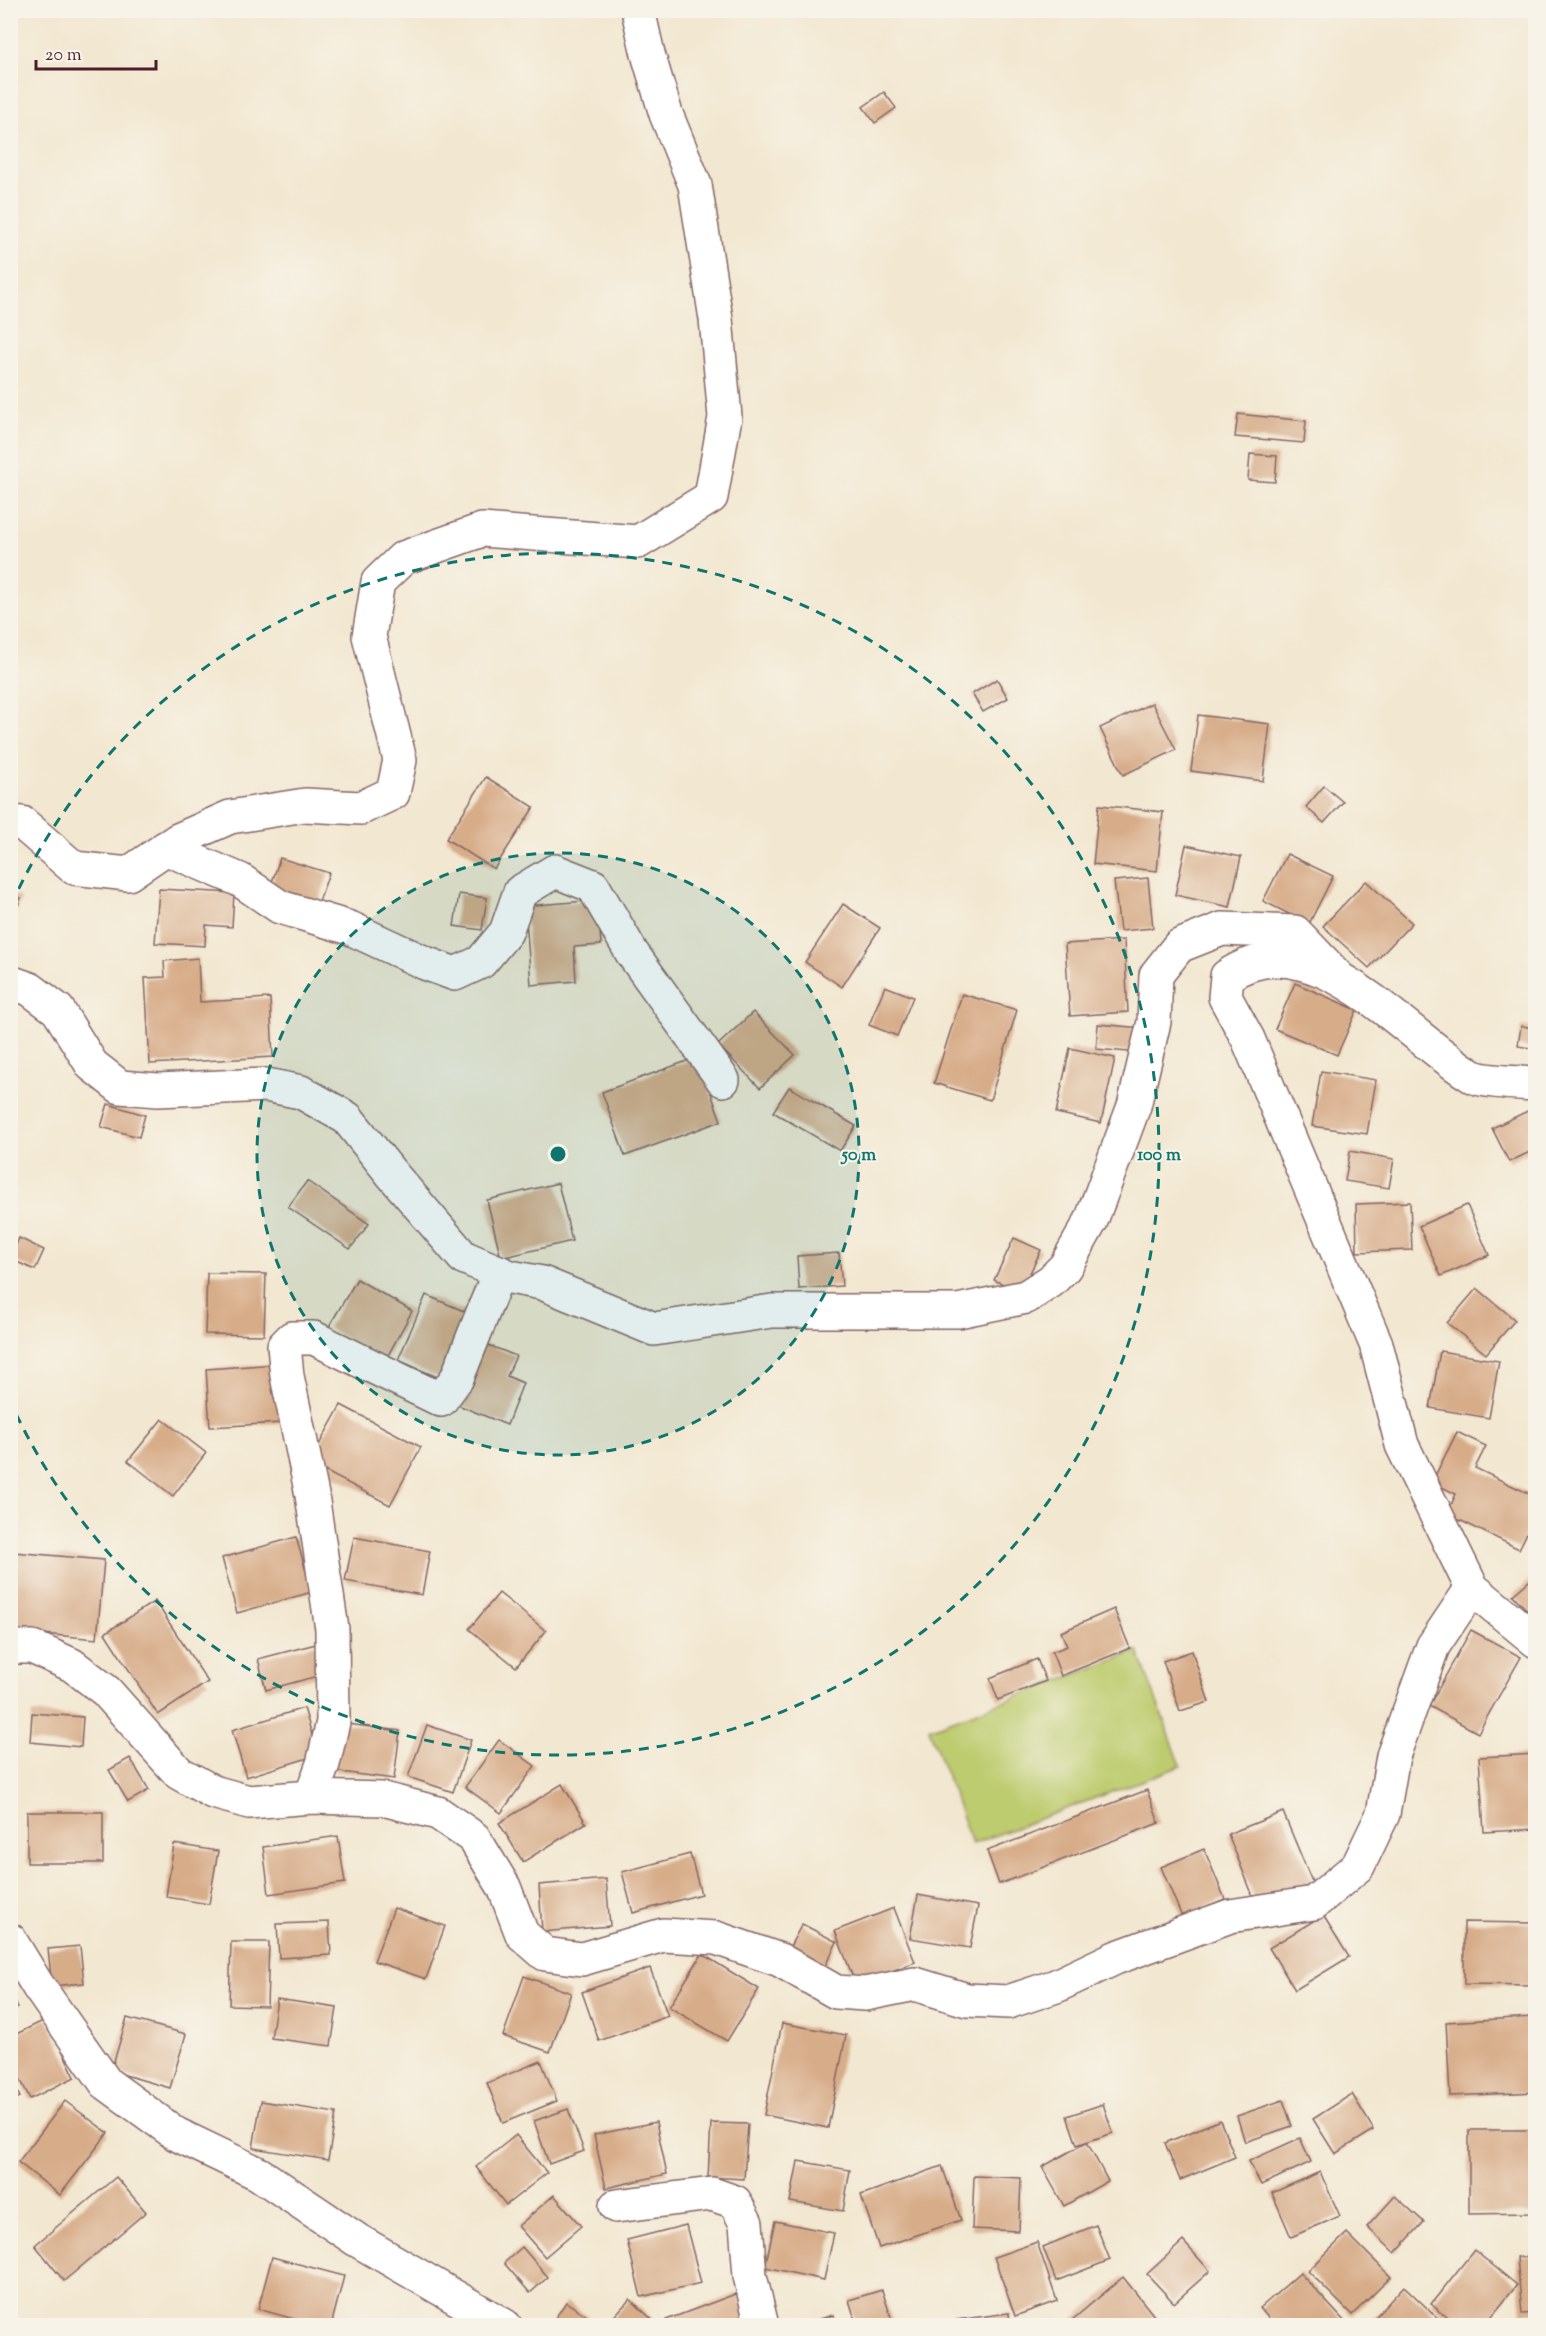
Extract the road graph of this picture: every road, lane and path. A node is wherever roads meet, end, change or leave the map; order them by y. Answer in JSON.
{"nodes":[{"id":1,"x":638,"y":10,"type":"edge"},
{"id":2,"x":14,"y":813,"type":"edge"},
{"id":3,"x":165,"y":848,"type":"junction"},
{"id":4,"x":1339,"y":978,"type":"junction"},
{"id":5,"x":10,"y":982,"type":"edge"},
{"id":6,"x":723,"y":1080,"type":"dead end"},
{"id":7,"x":1536,"y":1084,"type":"edge"},
{"id":8,"x":499,"y":1272,"type":"junction"},
{"id":9,"x":1472,"y":1588,"type":"junction"},
{"id":10,"x":1536,"y":1641,"type":"edge"},
{"id":11,"x":10,"y":1647,"type":"edge"},
{"id":12,"x":311,"y":1797,"type":"junction"},
{"id":13,"x":10,"y":1941,"type":"edge"},
{"id":14,"x":616,"y":2206,"type":"dead end"},
{"id":15,"x":505,"y":2325,"type":"edge"},
{"id":16,"x":762,"y":2325,"type":"edge"}],
"edges":[{"from":1,"to":3,"type":"street"},
{"from":2,"to":3,"type":"street"},
{"from":3,"to":6,"type":"street"},
{"from":4,"to":7,"type":"street"},
{"from":4,"to":8,"type":"street"},
{"from":4,"to":9,"type":"street"},
{"from":5,"to":8,"type":"street"},
{"from":8,"to":12,"type":"street"},
{"from":9,"to":10,"type":"street"},
{"from":9,"to":12,"type":"street"},
{"from":11,"to":12,"type":"street"},
{"from":13,"to":15,"type":"street"},
{"from":14,"to":16,"type":"street"}]}
